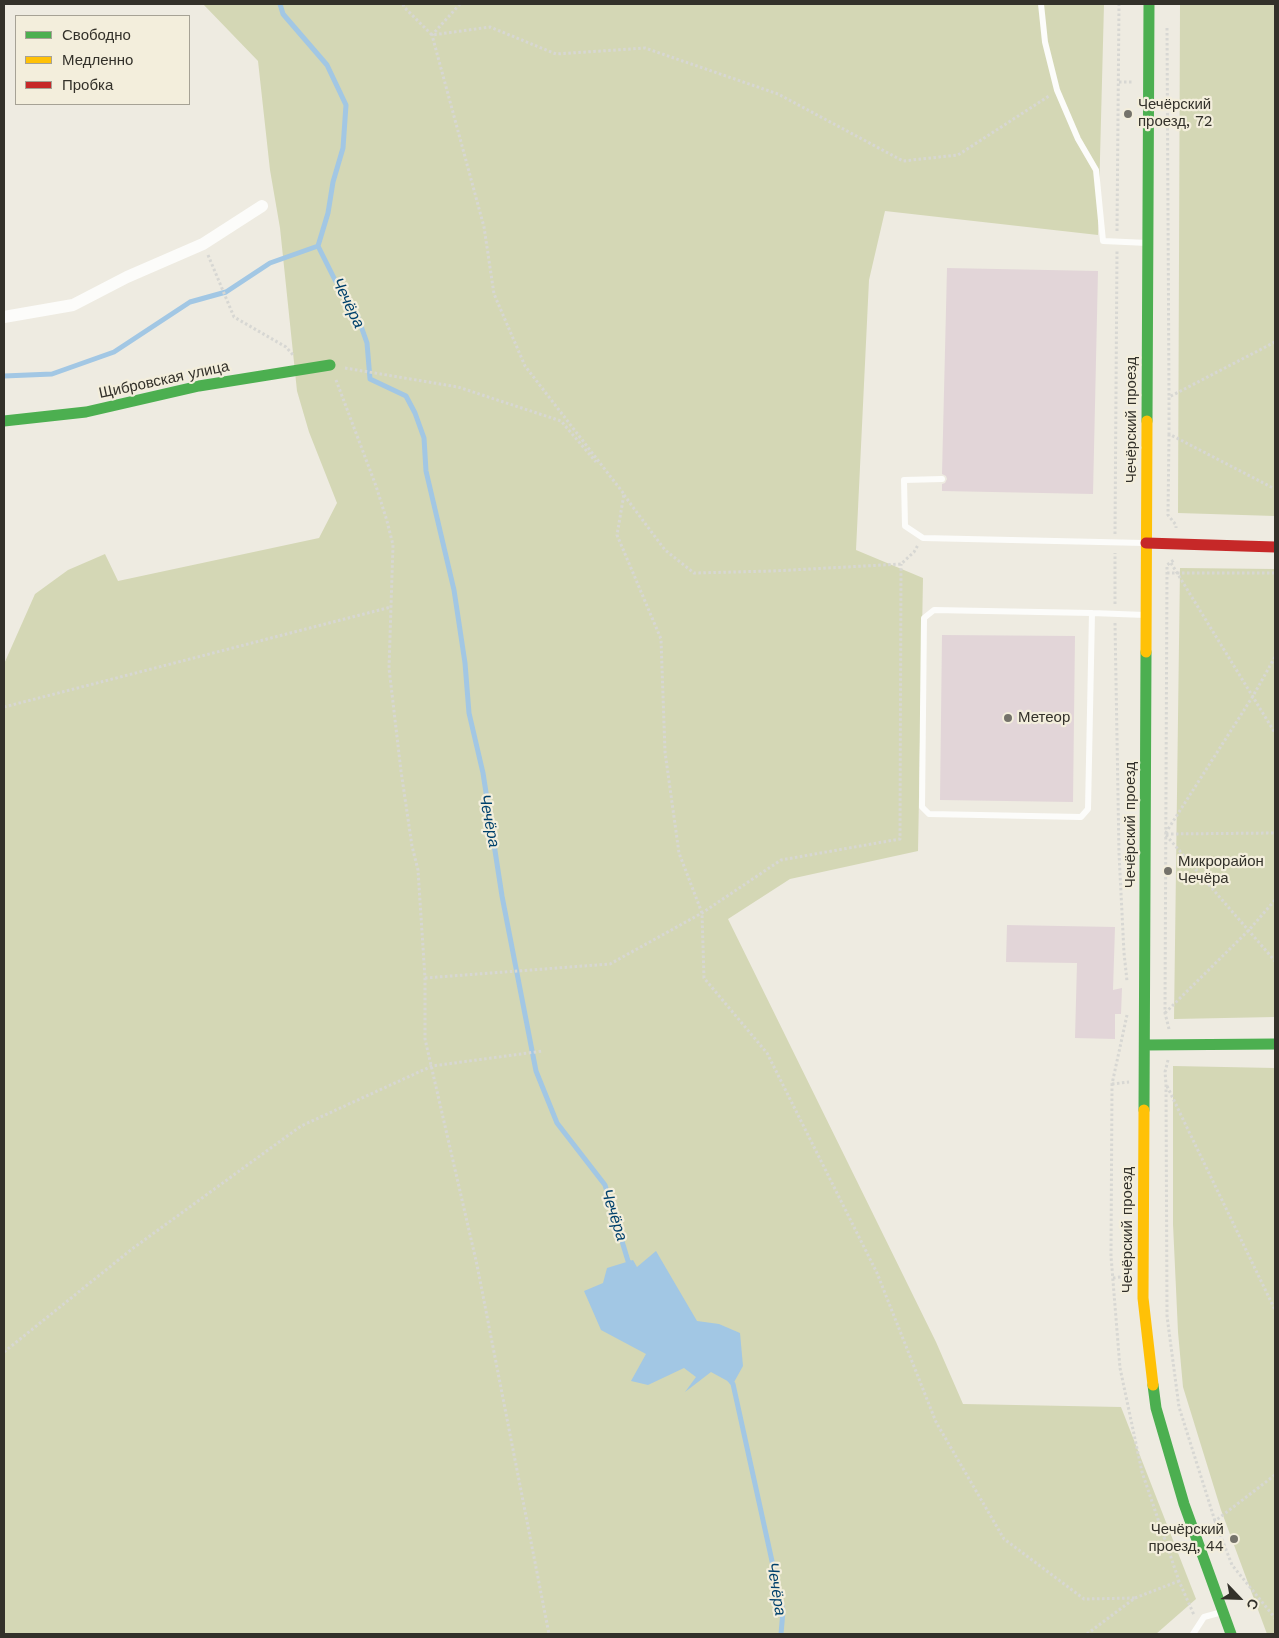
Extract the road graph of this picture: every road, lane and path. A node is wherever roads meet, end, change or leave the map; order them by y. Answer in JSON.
{"nodes":[{"id":1,"x":403,"y":4,"type":"edge"},
{"id":2,"x":460,"y":4,"type":"edge"},
{"id":3,"x":1041,"y":4,"type":"edge"},
{"id":4,"x":1119,"y":4,"type":"edge"},
{"id":5,"x":1149,"y":4,"type":"edge"},
{"id":6,"x":1167,"y":24,"type":"dead end"},
{"id":7,"x":432,"y":35,"type":"junction"},
{"id":8,"x":1058,"y":90,"type":"junction"},
{"id":9,"x":262,"y":206,"type":"dead end"},
{"id":10,"x":1117,"y":242,"type":"junction"},
{"id":11,"x":1148,"y":243,"type":"junction"},
{"id":12,"x":203,"y":244,"type":"junction"},
{"id":13,"x":4,"y":317,"type":"edge"},
{"id":14,"x":1275,"y":342,"type":"edge"},
{"id":15,"x":330,"y":365,"type":"joint"},
{"id":16,"x":349,"y":368,"type":"dead end"},
{"id":17,"x":306,"y":369,"type":"junction"},
{"id":18,"x":1169,"y":398,"type":"junction"},
{"id":19,"x":4,"y":420,"type":"edge"},
{"id":20,"x":942,"y":480,"type":"dead end"},
{"id":21,"x":1275,"y":489,"type":"edge"},
{"id":22,"x":624,"y":494,"type":"junction"},
{"id":23,"x":922,"y":538,"type":"junction"},
{"id":24,"x":1115,"y":543,"type":"junction"},
{"id":25,"x":1146,"y":543,"type":"junction"},
{"id":26,"x":1275,"y":547,"type":"edge"},
{"id":27,"x":1170,"y":563,"type":"dead end"},
{"id":28,"x":901,"y":564,"type":"junction"},
{"id":29,"x":1168,"y":573,"type":"dead end"},
{"id":30,"x":1178,"y":573,"type":"junction"},
{"id":31,"x":1275,"y":573,"type":"edge"},
{"id":32,"x":391,"y":607,"type":"junction"},
{"id":33,"x":1092,"y":614,"type":"junction"},
{"id":34,"x":1146,"y":615,"type":"junction"},
{"id":35,"x":1275,"y":658,"type":"edge"},
{"id":36,"x":1166,"y":665,"type":"dead end"},
{"id":37,"x":1253,"y":696,"type":"junction"},
{"id":38,"x":4,"y":707,"type":"edge"},
{"id":39,"x":1275,"y":733,"type":"edge"},
{"id":40,"x":1275,"y":833,"type":"edge"},
{"id":41,"x":1165,"y":834,"type":"junction"},
{"id":42,"x":1275,"y":900,"type":"edge"},
{"id":43,"x":702,"y":913,"type":"junction"},
{"id":44,"x":1249,"y":930,"type":"junction"},
{"id":45,"x":1275,"y":961,"type":"edge"},
{"id":46,"x":425,"y":978,"type":"junction"},
{"id":47,"x":1165,"y":1013,"type":"junction"},
{"id":48,"x":1275,"y":1044,"type":"edge"},
{"id":49,"x":1145,"y":1045,"type":"junction"},
{"id":50,"x":1168,"y":1046,"type":"junction"},
{"id":51,"x":543,"y":1051,"type":"dead end"},
{"id":52,"x":432,"y":1066,"type":"junction"},
{"id":53,"x":1166,"y":1084,"type":"junction"},
{"id":54,"x":1275,"y":1310,"type":"edge"},
{"id":55,"x":4,"y":1352,"type":"edge"},
{"id":56,"x":1275,"y":1475,"type":"edge"},
{"id":57,"x":1215,"y":1521,"type":"junction"},
{"id":58,"x":1179,"y":1581,"type":"dead end"},
{"id":59,"x":1135,"y":1598,"type":"junction"},
{"id":60,"x":1223,"y":1611,"type":"junction"},
{"id":61,"x":1275,"y":1618,"type":"edge"},
{"id":62,"x":549,"y":1634,"type":"edge"},
{"id":63,"x":1087,"y":1634,"type":"edge"},
{"id":64,"x":1193,"y":1634,"type":"edge"},
{"id":65,"x":1231,"y":1634,"type":"edge"}],
"edges":[{"from":1,"to":7,"type":"path"},
{"from":2,"to":7,"type":"path"},
{"from":3,"to":8,"type":"lane"},
{"from":4,"to":10,"type":"path"},
{"from":5,"to":11,"type":"main road","name":"Чечёрский проезд"},
{"from":6,"to":18,"type":"path"},
{"from":7,"to":8,"type":"path"},
{"from":7,"to":22,"type":"path"},
{"from":8,"to":10,"type":"lane"},
{"from":9,"to":12,"type":"street"},
{"from":10,"to":11,"type":"lane"},
{"from":10,"to":24,"type":"path"},
{"from":11,"to":25,"type":"main road","name":"Чечёрский проезд"},
{"from":12,"to":13,"type":"street"},
{"from":12,"to":17,"type":"path"},
{"from":14,"to":18,"type":"path"},
{"from":15,"to":17,"type":"main road","name":"Щибровская улица"},
{"from":15,"to":32,"type":"path"},
{"from":16,"to":22,"type":"path"},
{"from":17,"to":19,"type":"main road","name":"Щибровская улица"},
{"from":18,"to":21,"type":"path"},
{"from":20,"to":23,"type":"lane"},
{"from":22,"to":28,"type":"path"},
{"from":22,"to":43,"type":"path"},
{"from":23,"to":24,"type":"lane"},
{"from":23,"to":28,"type":"path"},
{"from":24,"to":25,"type":"lane"},
{"from":25,"to":26,"type":"main road"},
{"from":25,"to":34,"type":"main road","name":"Чечёрский проезд"},
{"from":27,"to":30,"type":"path"},
{"from":28,"to":43,"type":"path"},
{"from":29,"to":30,"type":"path"},
{"from":30,"to":31,"type":"path"},
{"from":30,"to":37,"type":"path"},
{"from":32,"to":38,"type":"path"},
{"from":32,"to":46,"type":"path"},
{"from":33,"to":33,"type":"lane"},
{"from":33,"to":34,"type":"lane"},
{"from":34,"to":49,"type":"main road","name":"Чечёрский проезд"},
{"from":35,"to":37,"type":"path"},
{"from":36,"to":41,"type":"path"},
{"from":37,"to":39,"type":"path"},
{"from":37,"to":41,"type":"path"},
{"from":40,"to":41,"type":"path"},
{"from":41,"to":44,"type":"path"},
{"from":41,"to":47,"type":"path"},
{"from":42,"to":44,"type":"path"},
{"from":43,"to":46,"type":"path"},
{"from":43,"to":59,"type":"path"},
{"from":44,"to":45,"type":"path"},
{"from":44,"to":47,"type":"path"},
{"from":46,"to":52,"type":"path"},
{"from":47,"to":50,"type":"path"},
{"from":48,"to":50,"type":"main road"},
{"from":49,"to":50,"type":"main road"},
{"from":49,"to":60,"type":"main road","name":"Чечёрский проезд"},
{"from":50,"to":53,"type":"path"},
{"from":51,"to":52,"type":"path"},
{"from":52,"to":55,"type":"path"},
{"from":52,"to":62,"type":"path"},
{"from":53,"to":54,"type":"path"},
{"from":53,"to":57,"type":"path"},
{"from":56,"to":57,"type":"path"},
{"from":57,"to":61,"type":"path"},
{"from":58,"to":59,"type":"path"},
{"from":59,"to":63,"type":"path"},
{"from":60,"to":64,"type":"lane"},
{"from":60,"to":65,"type":"main road","name":"Чечёрский проезд"}]}
